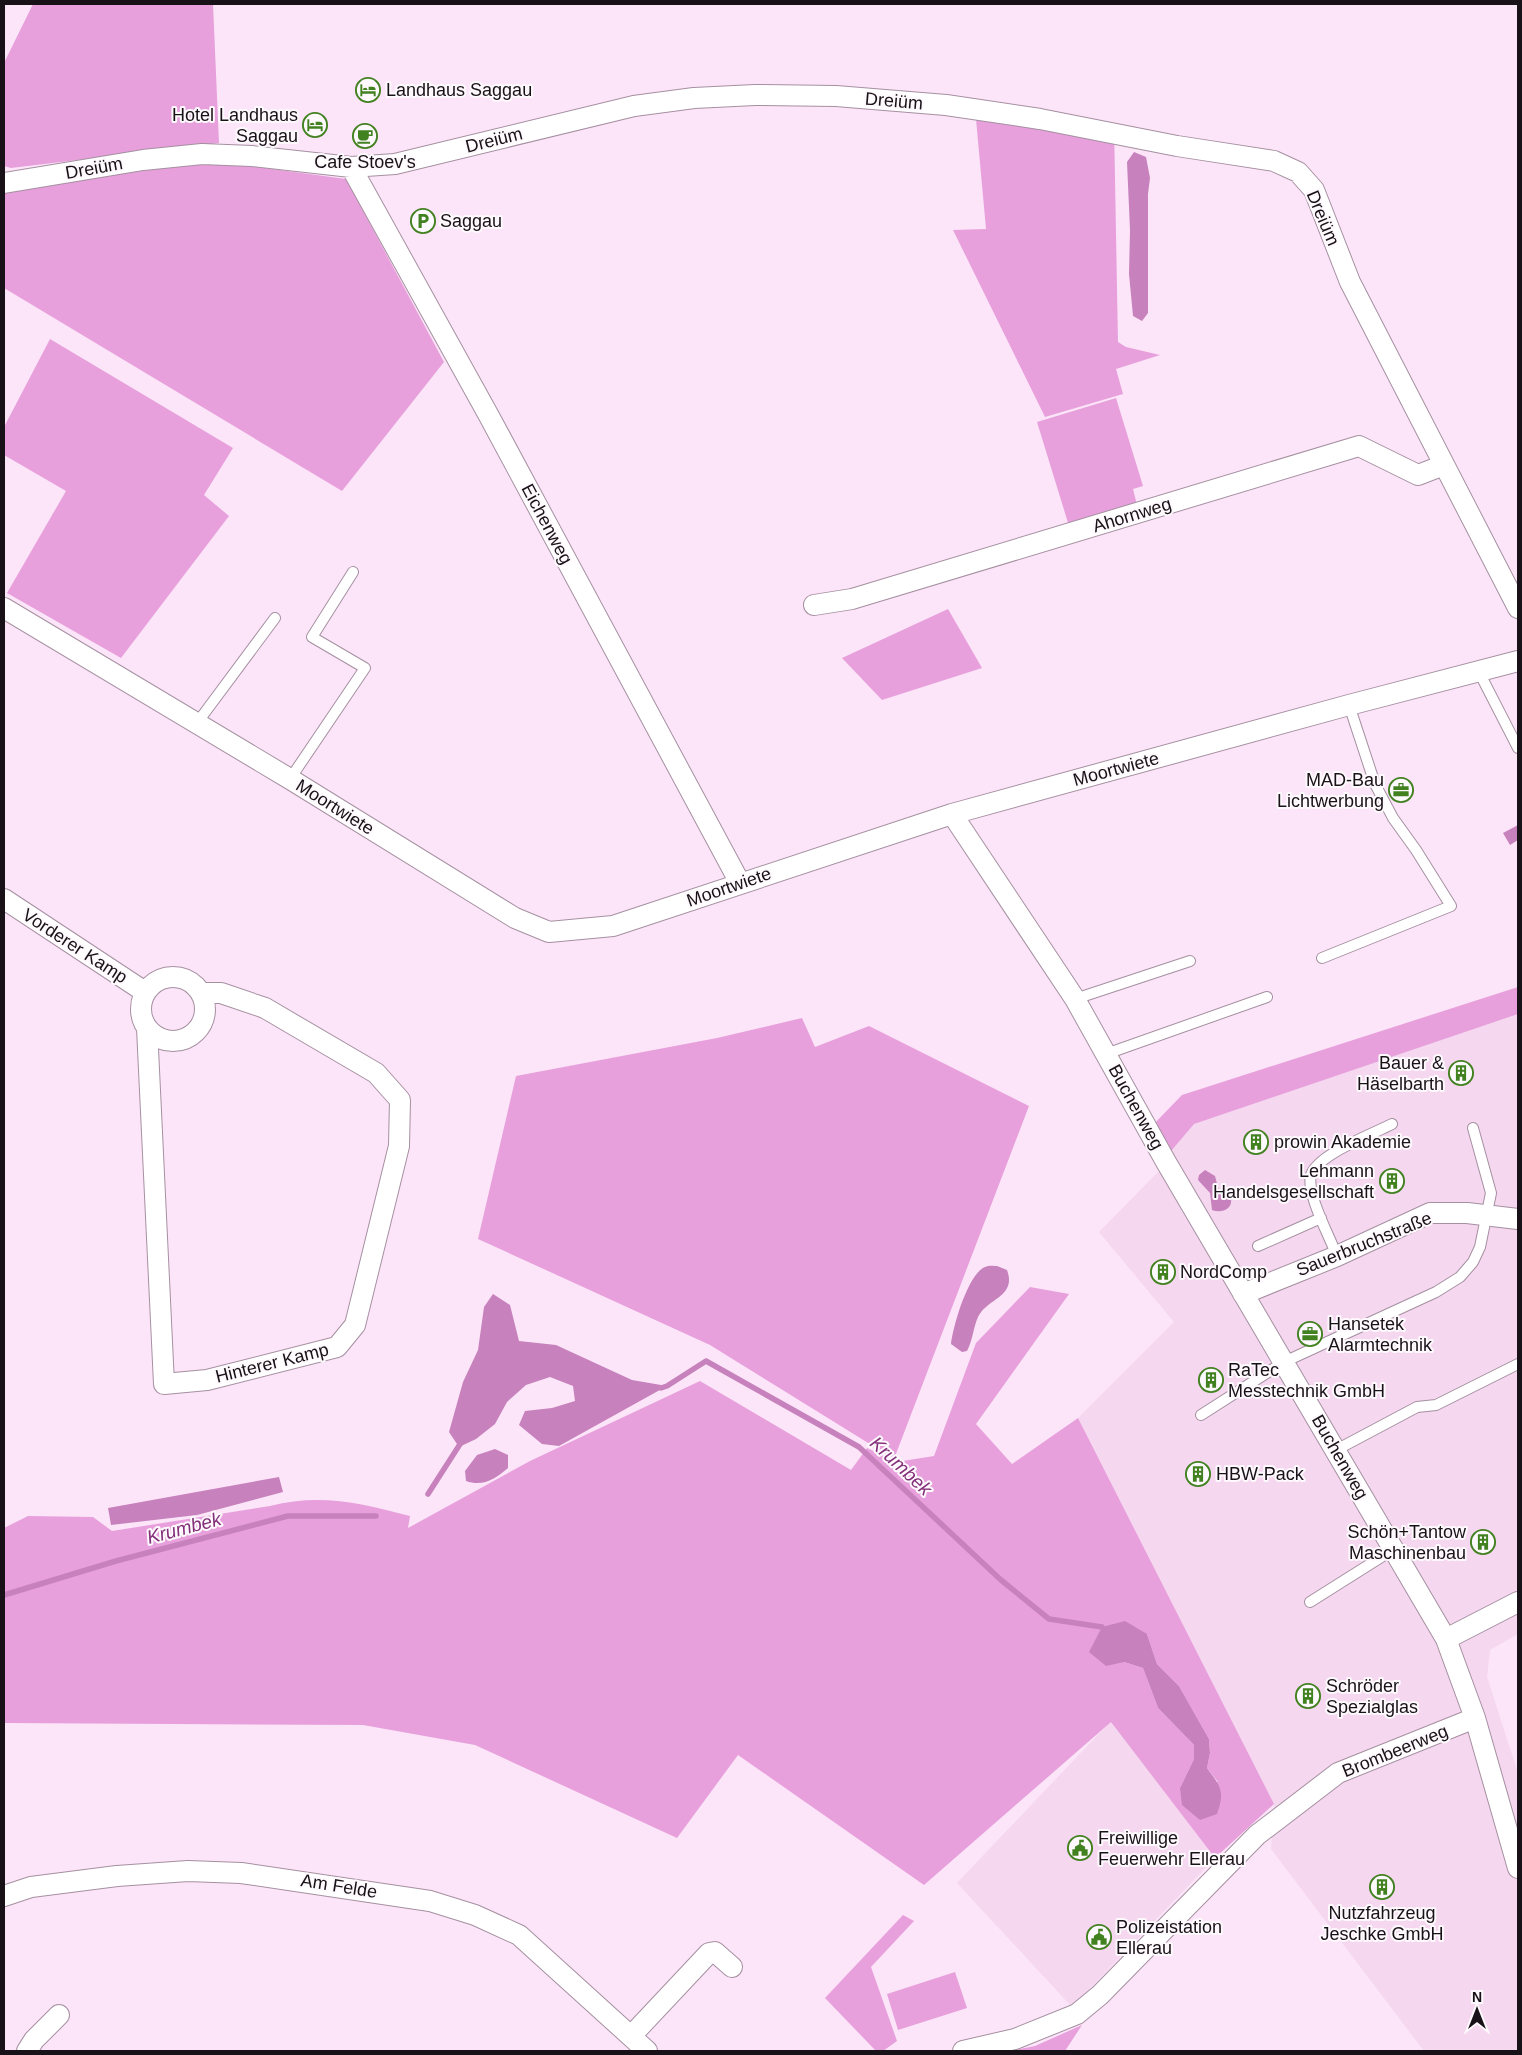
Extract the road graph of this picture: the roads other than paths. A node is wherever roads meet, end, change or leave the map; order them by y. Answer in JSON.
{"nodes":[{"id":1,"x":351,"y":168,"type":"junction"},
{"id":2,"x":4,"y":183,"type":"edge"},
{"id":3,"x":1444,"y":464,"type":"junction"},
{"id":4,"x":353,"y":572,"type":"dead end"},
{"id":5,"x":814,"y":605,"type":"dead end"},
{"id":6,"x":4,"y":608,"type":"edge"},
{"id":7,"x":1518,"y":608,"type":"edge"},
{"id":8,"x":275,"y":618,"type":"dead end"},
{"id":9,"x":1518,"y":661,"type":"edge"},
{"id":10,"x":1479,"y":672,"type":"junction"},
{"id":11,"x":1349,"y":705,"type":"junction"},
{"id":12,"x":197,"y":723,"type":"junction"},
{"id":13,"x":1518,"y":748,"type":"edge"},
{"id":14,"x":290,"y":779,"type":"junction"},
{"id":15,"x":952,"y":814,"type":"junction"},
{"id":16,"x":740,"y":883,"type":"junction"},
{"id":17,"x":4,"y":899,"type":"edge"},
{"id":18,"x":1322,"y":958,"type":"dead end"},
{"id":19,"x":1190,"y":960,"type":"dead end"},
{"id":20,"x":146,"y":992,"type":"junction"},
{"id":21,"x":201,"y":993,"type":"junction"},
{"id":22,"x":1267,"y":997,"type":"dead end"},
{"id":23,"x":1075,"y":999,"type":"junction"},
{"id":24,"x":147,"y":1028,"type":"junction"},
{"id":25,"x":1106,"y":1054,"type":"junction"},
{"id":26,"x":1392,"y":1124,"type":"dead end"},
{"id":27,"x":1473,"y":1128,"type":"dead end"},
{"id":28,"x":1486,"y":1216,"type":"junction"},
{"id":29,"x":1321,"y":1218,"type":"junction"},
{"id":30,"x":1518,"y":1219,"type":"edge"},
{"id":31,"x":1258,"y":1246,"type":"dead end"},
{"id":32,"x":1338,"y":1256,"type":"junction"},
{"id":33,"x":1243,"y":1294,"type":"junction"},
{"id":34,"x":1284,"y":1362,"type":"junction"},
{"id":35,"x":1518,"y":1364,"type":"edge"},
{"id":36,"x":1201,"y":1415,"type":"dead end"},
{"id":37,"x":1336,"y":1450,"type":"junction"},
{"id":38,"x":1394,"y":1549,"type":"junction"},
{"id":39,"x":1310,"y":1602,"type":"dead end"},
{"id":40,"x":1518,"y":1602,"type":"edge"},
{"id":41,"x":1446,"y":1639,"type":"junction"},
{"id":42,"x":1476,"y":1718,"type":"junction"},
{"id":43,"x":1518,"y":1868,"type":"edge"},
{"id":44,"x":4,"y":1896,"type":"edge"},
{"id":45,"x":732,"y":1967,"type":"dead end"},
{"id":46,"x":60,"y":2015,"type":"dead end"},
{"id":47,"x":631,"y":2036,"type":"junction"},
{"id":48,"x":27,"y":2051,"type":"edge"},
{"id":49,"x":647,"y":2051,"type":"edge"},
{"id":50,"x":963,"y":2051,"type":"edge"}],
"edges":[{"from":1,"to":2,"type":"street","name":"Dreiüm"},
{"from":1,"to":3,"type":"street","name":"Dreiüm"},
{"from":1,"to":16,"type":"street","name":"Eichenweg"},
{"from":3,"to":5,"type":"street","name":"Ahornweg"},
{"from":3,"to":7,"type":"street","name":"Dreiüm"},
{"from":4,"to":14,"type":"lane"},
{"from":6,"to":12,"type":"street","name":"Moortwiete"},
{"from":8,"to":12,"type":"lane"},
{"from":9,"to":10,"type":"street","name":"Moortwiete"},
{"from":10,"to":11,"type":"street","name":"Moortwiete"},
{"from":10,"to":13,"type":"lane"},
{"from":11,"to":15,"type":"street","name":"Moortwiete"},
{"from":11,"to":18,"type":"lane"},
{"from":12,"to":14,"type":"street","name":"Moortwiete"},
{"from":14,"to":16,"type":"street","name":"Moortwiete"},
{"from":15,"to":16,"type":"street","name":"Moortwiete"},
{"from":15,"to":23,"type":"street","name":"Buchenweg"},
{"from":17,"to":20,"type":"street","name":"Vorderer Kamp"},
{"from":19,"to":23,"type":"lane"},
{"from":20,"to":21,"type":"street"},
{"from":20,"to":24,"type":"street","name":"Hinterer Kamp"},
{"from":21,"to":24,"type":"street"},
{"from":21,"to":24,"type":"street","name":"Hinterer Kamp"},
{"from":22,"to":25,"type":"lane"},
{"from":23,"to":25,"type":"street","name":"Buchenweg"},
{"from":25,"to":33,"type":"street","name":"Buchenweg"},
{"from":26,"to":29,"type":"lane"},
{"from":27,"to":28,"type":"lane"},
{"from":28,"to":30,"type":"street","name":"Sauerbruchstraße"},
{"from":28,"to":32,"type":"street","name":"Sauerbruchstraße"},
{"from":28,"to":34,"type":"lane"},
{"from":29,"to":31,"type":"lane"},
{"from":29,"to":32,"type":"lane"},
{"from":32,"to":33,"type":"street","name":"Sauerbruchstraße"},
{"from":33,"to":34,"type":"street","name":"Buchenweg"},
{"from":34,"to":36,"type":"lane"},
{"from":34,"to":37,"type":"street","name":"Buchenweg"},
{"from":35,"to":37,"type":"lane"},
{"from":37,"to":38,"type":"street","name":"Buchenweg"},
{"from":38,"to":39,"type":"lane"},
{"from":38,"to":41,"type":"street","name":"Buchenweg"},
{"from":40,"to":41,"type":"street"},
{"from":41,"to":42,"type":"street","name":"Buchenweg"},
{"from":42,"to":43,"type":"street","name":"Buchenweg"},
{"from":42,"to":50,"type":"street","name":"Brombeerweg"},
{"from":44,"to":47,"type":"street","name":"Am Felde"},
{"from":45,"to":47,"type":"street"},
{"from":46,"to":48,"type":"street"},
{"from":47,"to":49,"type":"street","name":"Am Felde"}]}
